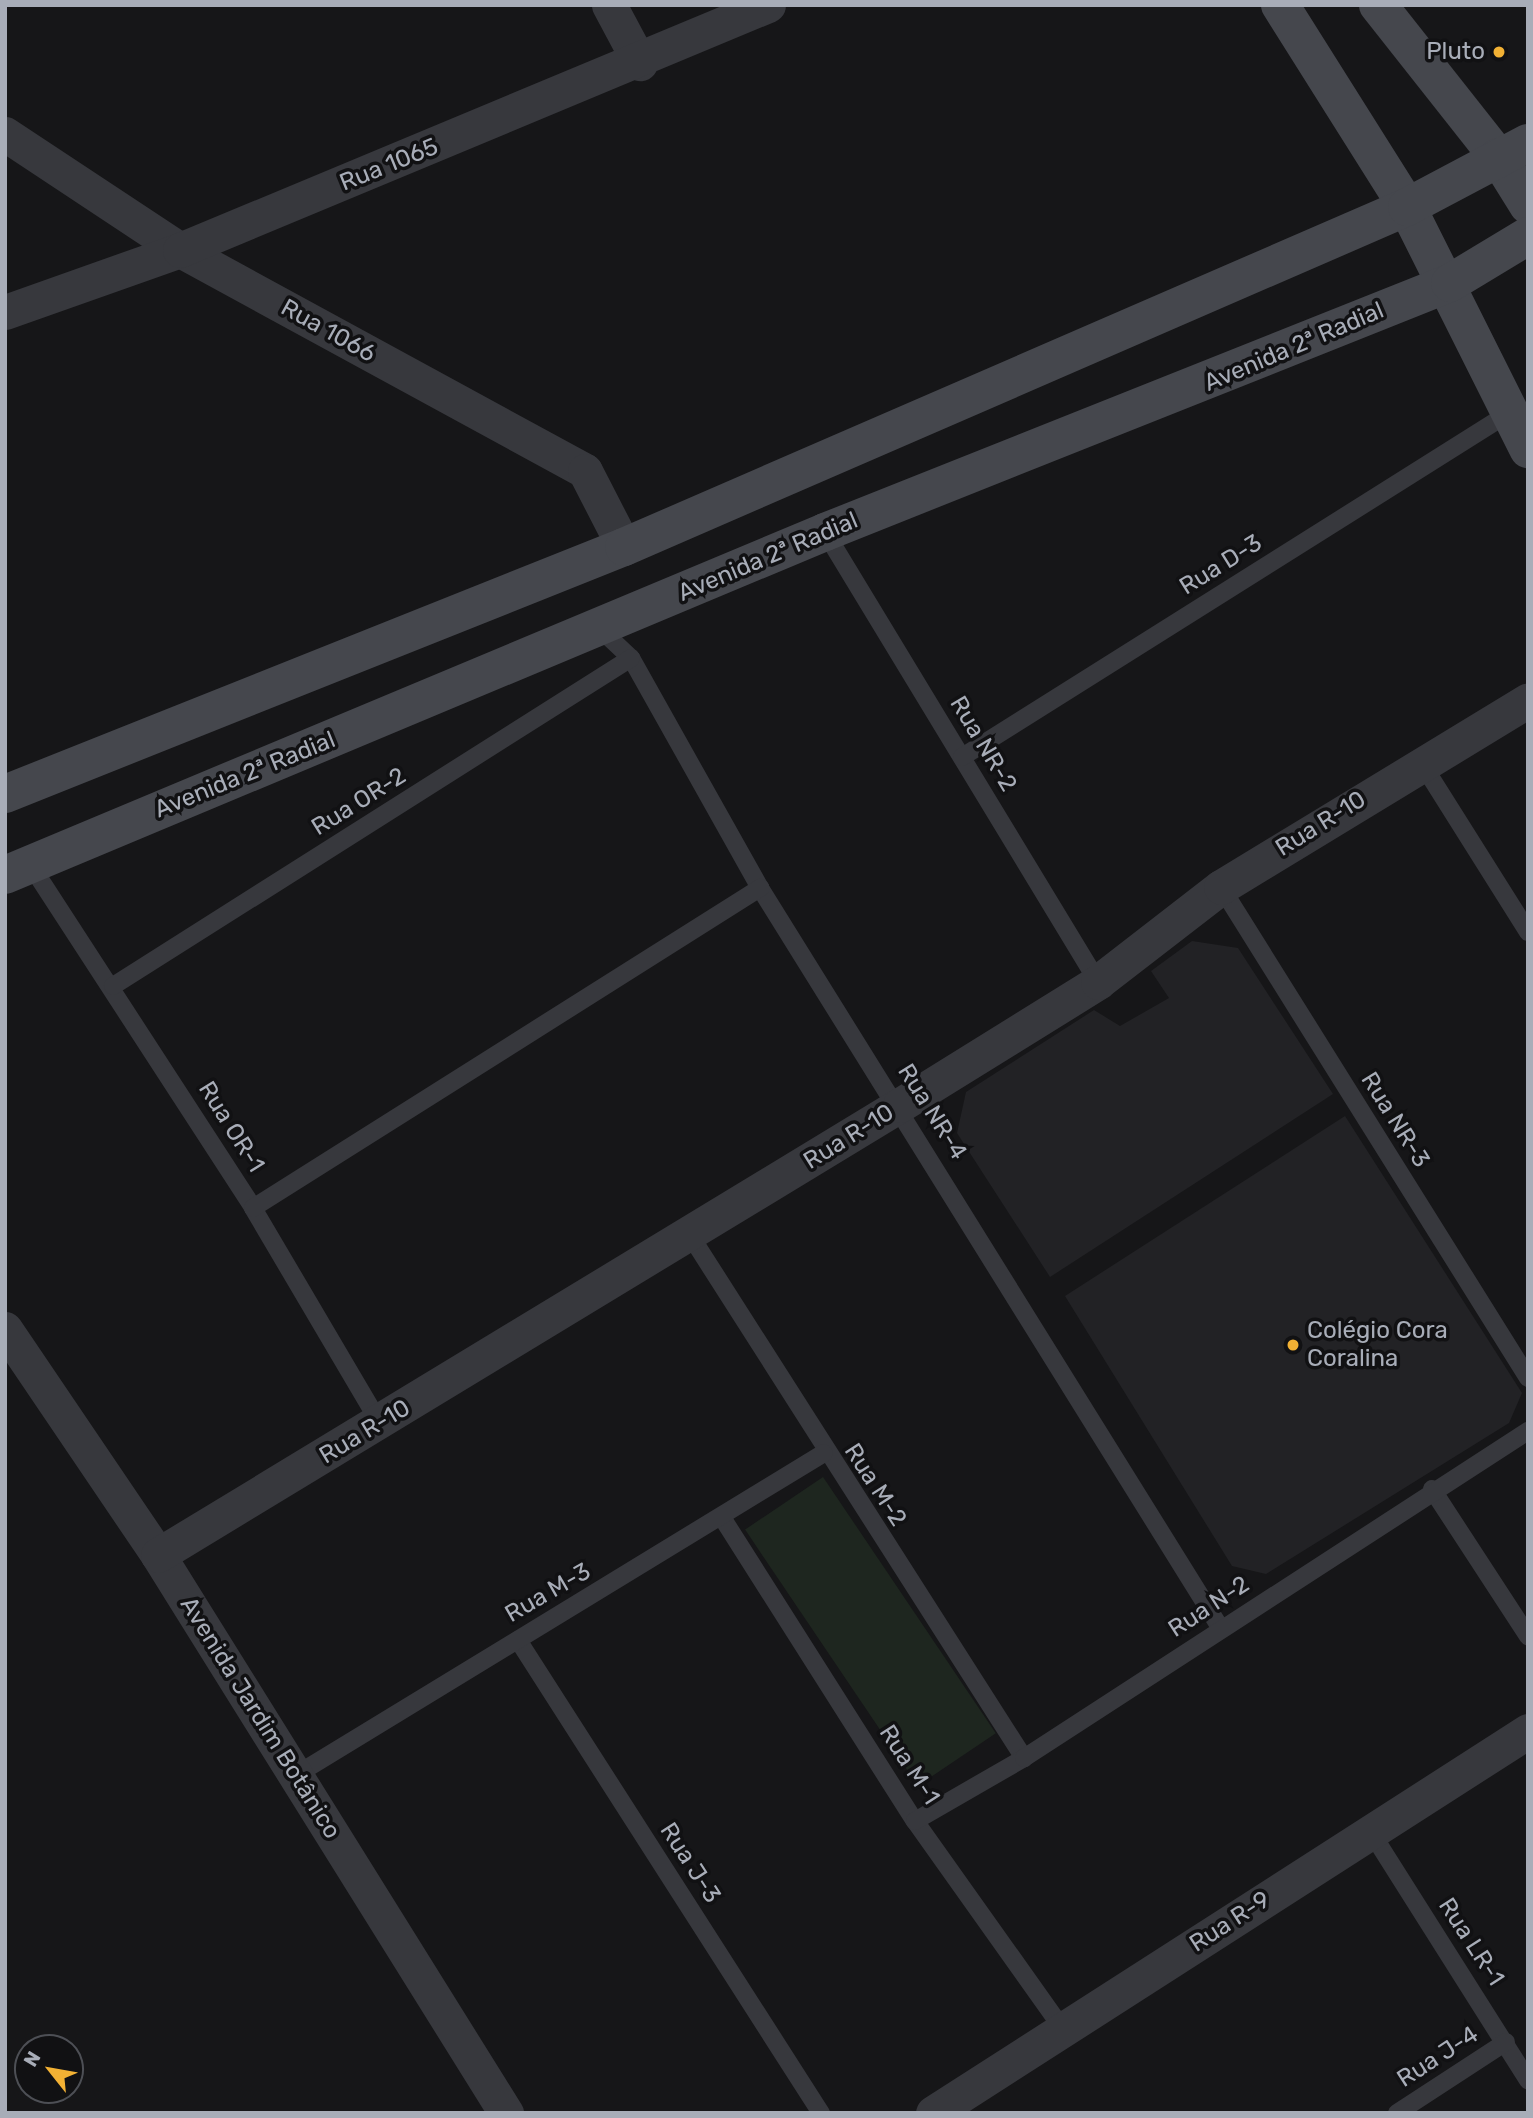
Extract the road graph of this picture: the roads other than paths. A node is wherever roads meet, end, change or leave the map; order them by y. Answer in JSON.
{"nodes":[{"id":1,"x":609,"y":5,"type":"edge"},
{"id":2,"x":768,"y":5,"type":"edge"},
{"id":3,"x":1280,"y":5,"type":"edge"},
{"id":4,"x":1378,"y":5,"type":"edge"},
{"id":5,"x":640,"y":63,"type":"junction"},
{"id":6,"x":5,"y":134,"type":"edge"},
{"id":7,"x":1513,"y":150,"type":"edge"},
{"id":8,"x":1528,"y":205,"type":"edge"},
{"id":9,"x":1407,"y":207,"type":"junction"},
{"id":10,"x":1528,"y":236,"type":"edge"},
{"id":11,"x":180,"y":250,"type":"junction"},
{"id":12,"x":1450,"y":284,"type":"junction"},
{"id":13,"x":5,"y":312,"type":"edge"},
{"id":14,"x":1506,"y":415,"type":"junction"},
{"id":15,"x":1528,"y":449,"type":"edge"},
{"id":16,"x":825,"y":532,"type":"junction"},
{"id":17,"x":624,"y":547,"type":"junction"},
{"id":18,"x":596,"y":626,"type":"junction"},
{"id":19,"x":631,"y":658,"type":"junction"},
{"id":20,"x":1528,"y":700,"type":"edge"},
{"id":21,"x":962,"y":757,"type":"junction"},
{"id":22,"x":1421,"y":762,"type":"junction"},
{"id":23,"x":5,"y":794,"type":"edge"},
{"id":24,"x":18,"y":869,"type":"edge"},
{"id":25,"x":1222,"y":887,"type":"junction"},
{"id":26,"x":760,"y":888,"type":"junction"},
{"id":27,"x":1528,"y":932,"type":"edge"},
{"id":28,"x":1098,"y":982,"type":"junction"},
{"id":29,"x":113,"y":986,"type":"junction"},
{"id":30,"x":901,"y":1105,"type":"junction"},
{"id":31,"x":253,"y":1208,"type":"junction"},
{"id":32,"x":690,"y":1234,"type":"junction"},
{"id":33,"x":5,"y":1329,"type":"edge"},
{"id":34,"x":1528,"y":1378,"type":"edge"},
{"id":35,"x":380,"y":1424,"type":"junction"},
{"id":36,"x":1528,"y":1431,"type":"edge"},
{"id":37,"x":824,"y":1453,"type":"junction"},
{"id":38,"x":1432,"y":1489,"type":"junction"},
{"id":39,"x":723,"y":1519,"type":"junction"},
{"id":40,"x":158,"y":1555,"type":"junction"},
{"id":41,"x":1222,"y":1629,"type":"junction"},
{"id":42,"x":1528,"y":1636,"type":"edge"},
{"id":43,"x":518,"y":1640,"type":"junction"},
{"id":44,"x":1528,"y":1731,"type":"edge"},
{"id":45,"x":1024,"y":1758,"type":"junction"},
{"id":46,"x":296,"y":1775,"type":"junction"},
{"id":47,"x":915,"y":1821,"type":"junction"},
{"id":48,"x":1371,"y":1832,"type":"junction"},
{"id":49,"x":1063,"y":2029,"type":"junction"},
{"id":50,"x":1506,"y":2042,"type":"junction"},
{"id":51,"x":1528,"y":2080,"type":"edge"},
{"id":52,"x":506,"y":2113,"type":"edge"},
{"id":53,"x":821,"y":2113,"type":"edge"},
{"id":54,"x":933,"y":2113,"type":"edge"},
{"id":55,"x":1397,"y":2113,"type":"edge"}],
"edges":[{"from":1,"to":5,"type":"street"},
{"from":2,"to":5,"type":"street","name":"Rua 1065"},
{"from":3,"to":9,"type":"main road"},
{"from":4,"to":7,"type":"main road"},
{"from":5,"to":11,"type":"street","name":"Rua 1065"},
{"from":6,"to":11,"type":"street","name":"Rua 1066"},
{"from":7,"to":8,"type":"main road"},
{"from":7,"to":9,"type":"main road"},
{"from":9,"to":12,"type":"main road"},
{"from":9,"to":17,"type":"main road"},
{"from":10,"to":12,"type":"main road","name":"Avenida 2ª Radial"},
{"from":11,"to":13,"type":"street","name":"Rua 1065"},
{"from":11,"to":17,"type":"street","name":"Rua 1066"},
{"from":12,"to":14,"type":"main road"},
{"from":12,"to":16,"type":"main road","name":"Avenida 2ª Radial"},
{"from":14,"to":15,"type":"main road"},
{"from":14,"to":21,"type":"lane","name":"Rua D-3"},
{"from":16,"to":18,"type":"main road","name":"Avenida 2ª Radial"},
{"from":16,"to":21,"type":"lane","name":"Rua NR-2"},
{"from":17,"to":23,"type":"main road"},
{"from":18,"to":19,"type":"lane","name":"Rua NR-4"},
{"from":18,"to":24,"type":"main road","name":"Avenida 2ª Radial"},
{"from":19,"to":26,"type":"lane","name":"Rua NR-4"},
{"from":19,"to":29,"type":"lane","name":"Rua OR-2"},
{"from":20,"to":22,"type":"street","name":"Rua R-10"},
{"from":21,"to":28,"type":"lane","name":"Rua NR-2"},
{"from":22,"to":25,"type":"street","name":"Rua R-10"},
{"from":22,"to":27,"type":"lane"},
{"from":24,"to":29,"type":"lane","name":"Rua OR-1"},
{"from":25,"to":28,"type":"street","name":"Rua R-10"},
{"from":25,"to":34,"type":"lane","name":"Rua NR-3"},
{"from":26,"to":30,"type":"lane","name":"Rua NR-4"},
{"from":26,"to":31,"type":"lane"},
{"from":28,"to":30,"type":"street","name":"Rua R-10"},
{"from":29,"to":31,"type":"lane","name":"Rua OR-1"},
{"from":30,"to":32,"type":"street","name":"Rua R-10"},
{"from":30,"to":41,"type":"lane","name":"Rua NR-4"},
{"from":31,"to":35,"type":"lane","name":"Rua OR-1"},
{"from":32,"to":35,"type":"street","name":"Rua R-10"},
{"from":32,"to":37,"type":"lane","name":"Rua M-2"},
{"from":33,"to":40,"type":"street","name":"Avenida Jardim Botânico"},
{"from":35,"to":40,"type":"street","name":"Rua R-10"},
{"from":36,"to":38,"type":"lane","name":"Rua N-2"},
{"from":37,"to":39,"type":"lane","name":"Rua M-3"},
{"from":37,"to":45,"type":"lane","name":"Rua M-2"},
{"from":38,"to":41,"type":"lane","name":"Rua N-2"},
{"from":38,"to":42,"type":"lane"},
{"from":39,"to":43,"type":"lane","name":"Rua M-3"},
{"from":39,"to":47,"type":"lane","name":"Rua M-1"},
{"from":40,"to":46,"type":"street","name":"Avenida Jardim Botânico"},
{"from":41,"to":45,"type":"lane","name":"Rua N-2"},
{"from":43,"to":46,"type":"lane","name":"Rua M-3"},
{"from":43,"to":53,"type":"lane","name":"Rua J-3"},
{"from":44,"to":48,"type":"street","name":"Rua R-9"},
{"from":45,"to":47,"type":"lane","name":"Rua N-2"},
{"from":46,"to":52,"type":"street","name":"Avenida Jardim Botânico"},
{"from":47,"to":49,"type":"lane","name":"Rua M-1"},
{"from":48,"to":49,"type":"street","name":"Rua R-9"},
{"from":48,"to":50,"type":"lane","name":"Rua LR-1"},
{"from":49,"to":54,"type":"street","name":"Rua R-9"},
{"from":50,"to":51,"type":"lane","name":"Rua LR-1"},
{"from":50,"to":55,"type":"lane","name":"Rua J-4"}]}
